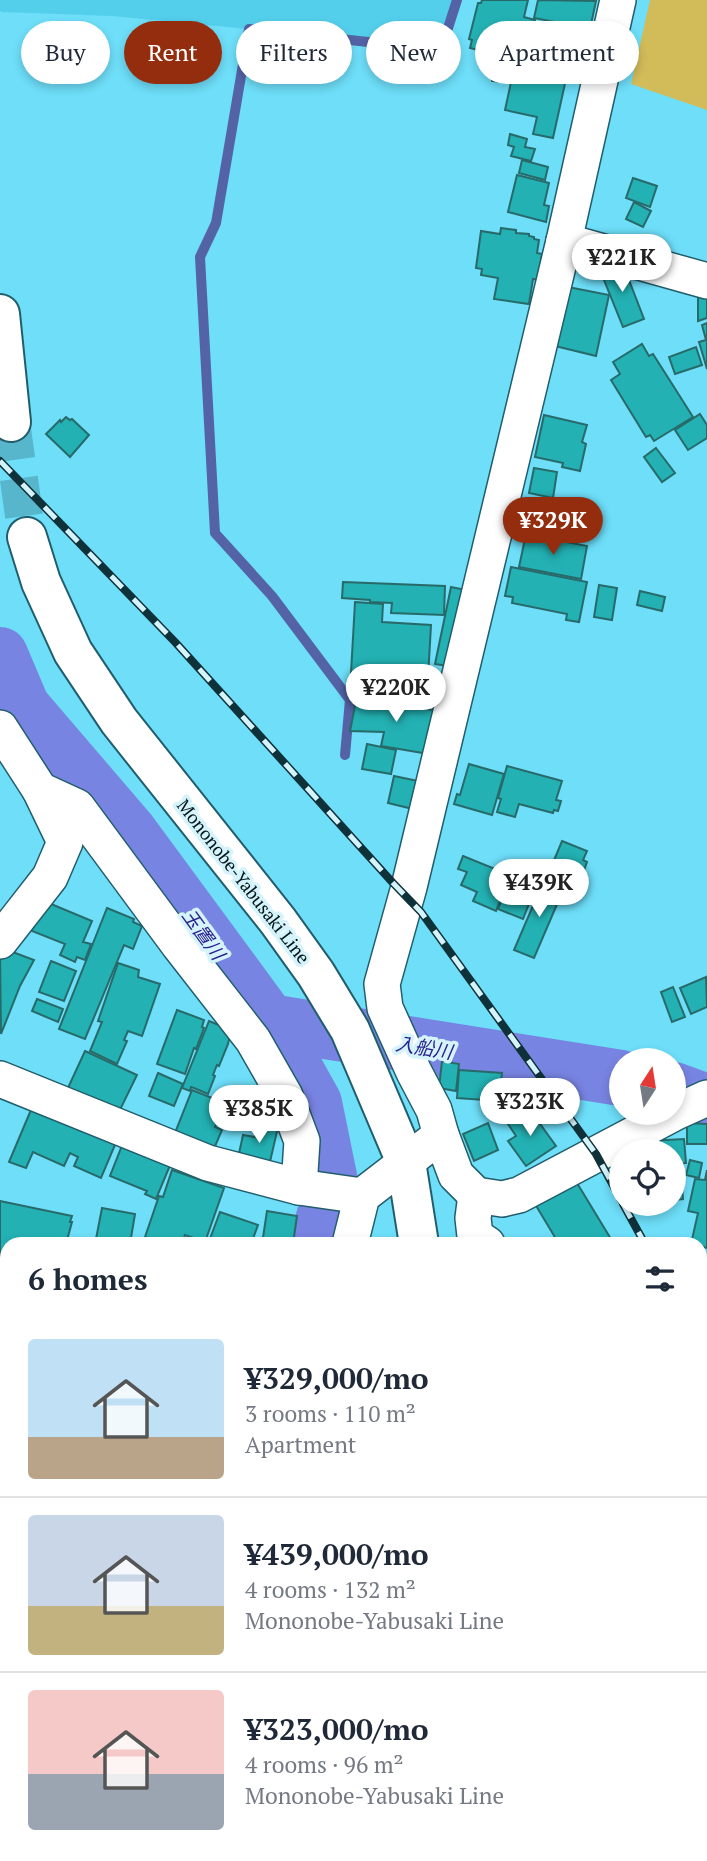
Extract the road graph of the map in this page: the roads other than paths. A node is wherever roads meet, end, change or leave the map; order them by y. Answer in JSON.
{"nodes":[{"id":1,"x":618,"y":0,"type":"edge"},
{"id":2,"x":564,"y":241,"type":"junction"},
{"id":3,"x":707,"y":281,"type":"edge"},
{"id":4,"x":0,"y":314,"type":"edge"},
{"id":5,"x":11,"y":422,"type":"tunnel mouth"},
{"id":6,"x":27,"y":537,"type":"tunnel mouth"},
{"id":7,"x":0,"y":728,"type":"edge"},
{"id":8,"x":40,"y":790,"type":"junction"},
{"id":9,"x":0,"y":941,"type":"edge"},
{"id":10,"x":0,"y":1079,"type":"edge"},
{"id":11,"x":707,"y":1098,"type":"edge"},
{"id":12,"x":441,"y":1135,"type":"junction"},
{"id":13,"x":406,"y":1162,"type":"junction"},
{"id":14,"x":299,"y":1186,"type":"junction"},
{"id":15,"x":476,"y":1195,"type":"junction"},
{"id":16,"x":362,"y":1196,"type":"junction"},
{"id":17,"x":352,"y":1237,"type":"edge"},
{"id":18,"x":418,"y":1237,"type":"edge"},
{"id":19,"x":476,"y":1237,"type":"edge"}],
"edges":[{"from":1,"to":2,"type":"street"},
{"from":2,"to":3,"type":"street"},
{"from":2,"to":12,"type":"street"},
{"from":4,"to":5,"type":"main road"},
{"from":6,"to":13,"type":"main road","name":"Mononobe-Yabusaki Line"},
{"from":7,"to":8,"type":"street"},
{"from":8,"to":9,"type":"street"},
{"from":8,"to":14,"type":"street"},
{"from":10,"to":14,"type":"street"},
{"from":11,"to":15,"type":"street"},
{"from":12,"to":13,"type":"street"},
{"from":12,"to":15,"type":"street"},
{"from":13,"to":16,"type":"street"},
{"from":13,"to":18,"type":"main road","name":"Mononobe-Yabusaki Line"},
{"from":14,"to":16,"type":"street"},
{"from":15,"to":19,"type":"street"},
{"from":16,"to":17,"type":"street"}]}
